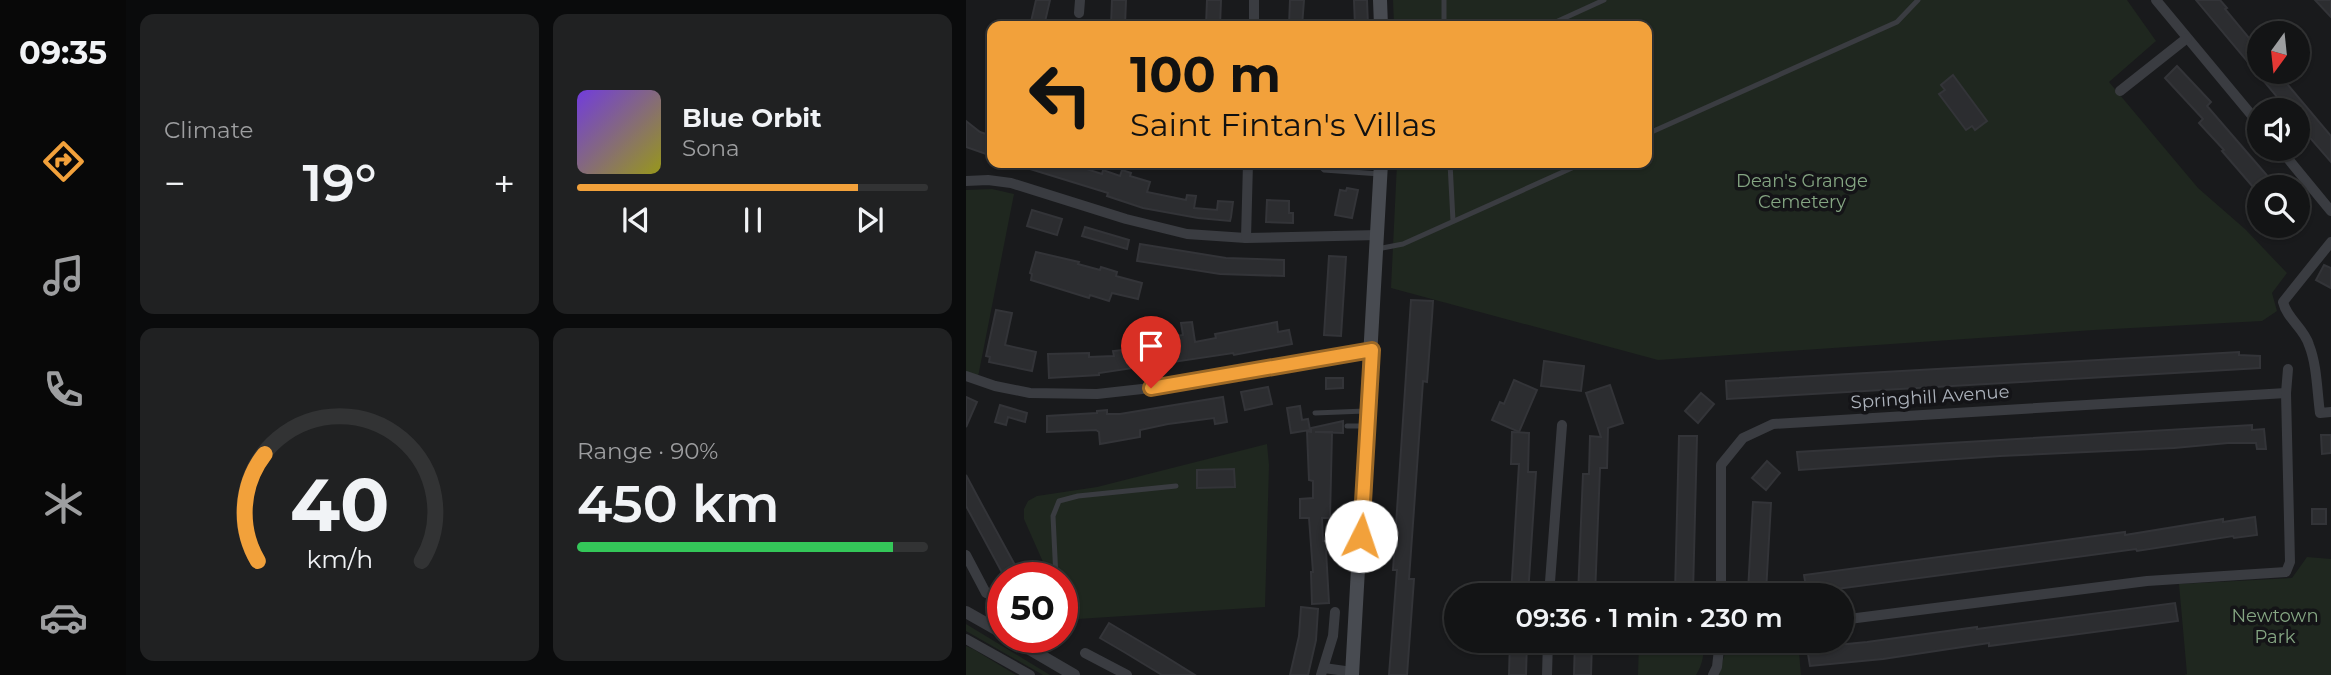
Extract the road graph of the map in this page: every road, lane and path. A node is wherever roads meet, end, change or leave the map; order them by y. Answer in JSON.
{"nodes":[{"id":1,"x":1080,"y":0,"type":"edge"},
{"id":2,"x":1254,"y":0,"type":"edge"},
{"id":3,"x":1380,"y":0,"type":"edge"},
{"id":4,"x":1444,"y":0,"type":"edge"},
{"id":5,"x":1604,"y":0,"type":"edge"},
{"id":6,"x":1918,"y":0,"type":"edge"},
{"id":7,"x":2156,"y":0,"type":"edge"},
{"id":8,"x":1079,"y":13,"type":"dead end"},
{"id":9,"x":1254,"y":21,"type":"edge"},
{"id":10,"x":1381,"y":21,"type":"edge"},
{"id":11,"x":1444,"y":21,"type":"edge"},
{"id":12,"x":1559,"y":21,"type":"edge"},
{"id":13,"x":2187,"y":38,"type":"junction"},
{"id":14,"x":2120,"y":91,"type":"dead end"},
{"id":15,"x":2247,"y":110,"type":"edge"},
{"id":16,"x":1652,"y":132,"type":"edge"},
{"id":17,"x":2290,"y":161,"type":"edge"},
{"id":18,"x":1248,"y":168,"type":"edge"},
{"id":19,"x":1322,"y":168,"type":"edge"},
{"id":20,"x":1450,"y":168,"type":"edge"},
{"id":21,"x":1572,"y":168,"type":"edge"},
{"id":22,"x":1381,"y":169,"type":"edge"},
{"id":23,"x":966,"y":181,"type":"edge"},
{"id":24,"x":2331,"y":211,"type":"edge"},
{"id":25,"x":1453,"y":221,"type":"junction"},
{"id":26,"x":1245,"y":238,"type":"junction"},
{"id":27,"x":1378,"y":242,"type":"junction"},
{"id":28,"x":2331,"y":242,"type":"edge"},
{"id":29,"x":1372,"y":350,"type":"junction"},
{"id":30,"x":2288,"y":369,"type":"dead end"},
{"id":31,"x":966,"y":376,"type":"edge"},
{"id":32,"x":2286,"y":393,"type":"junction"},
{"id":33,"x":1368,"y":410,"type":"junction"},
{"id":34,"x":2331,"y":412,"type":"edge"},
{"id":35,"x":1315,"y":413,"type":"dead end"},
{"id":36,"x":1562,"y":425,"type":"dead end"},
{"id":37,"x":1348,"y":426,"type":"dead end"},
{"id":38,"x":1367,"y":426,"type":"junction"},
{"id":39,"x":1177,"y":486,"type":"dead end"},
{"id":40,"x":966,"y":555,"type":"edge"},
{"id":41,"x":1055,"y":562,"type":"edge"},
{"id":42,"x":1550,"y":583,"type":"edge"},
{"id":43,"x":1721,"y":583,"type":"edge"},
{"id":44,"x":986,"y":593,"type":"dead end"},
{"id":45,"x":966,"y":612,"type":"edge"},
{"id":46,"x":1335,"y":612,"type":"dead end"},
{"id":47,"x":1854,"y":618,"type":"edge"},
{"id":48,"x":987,"y":624,"type":"edge"},
{"id":49,"x":966,"y":639,"type":"edge"},
{"id":50,"x":1043,"y":653,"type":"edge"},
{"id":51,"x":1085,"y":653,"type":"dead end"},
{"id":52,"x":1548,"y":653,"type":"edge"},
{"id":53,"x":1719,"y":653,"type":"edge"},
{"id":54,"x":1323,"y":671,"type":"edge"},
{"id":55,"x":1352,"y":674,"type":"edge"},
{"id":56,"x":1030,"y":675,"type":"edge"},
{"id":57,"x":1074,"y":675,"type":"edge"},
{"id":58,"x":1127,"y":675,"type":"edge"},
{"id":59,"x":1547,"y":675,"type":"edge"},
{"id":60,"x":1713,"y":675,"type":"edge"}],
"edges":[{"from":1,"to":8,"type":"street"},
{"from":2,"to":9,"type":"street"},
{"from":3,"to":10,"type":"main road"},
{"from":4,"to":11,"type":"lane"},
{"from":5,"to":12,"type":"lane"},
{"from":6,"to":16,"type":"lane"},
{"from":7,"to":13,"type":"street"},
{"from":13,"to":14,"type":"street"},
{"from":13,"to":15,"type":"street"},
{"from":17,"to":24,"type":"street"},
{"from":18,"to":26,"type":"street"},
{"from":19,"to":22,"type":"lane"},
{"from":20,"to":25,"type":"lane"},
{"from":21,"to":25,"type":"lane"},
{"from":22,"to":27,"type":"main road"},
{"from":23,"to":26,"type":"street"},
{"from":25,"to":27,"type":"lane"},
{"from":26,"to":27,"type":"street"},
{"from":27,"to":29,"type":"main road"},
{"from":28,"to":34,"type":"street"},
{"from":29,"to":31,"type":"street"},
{"from":29,"to":33,"type":"main road"},
{"from":30,"to":32,"type":"street"},
{"from":32,"to":43,"type":"street","name":"Springhill Avenue"},
{"from":32,"to":47,"type":"street"},
{"from":33,"to":35,"type":"lane"},
{"from":33,"to":38,"type":"main road"},
{"from":36,"to":42,"type":"street"},
{"from":37,"to":38,"type":"lane"},
{"from":38,"to":55,"type":"main road"},
{"from":39,"to":41,"type":"lane"},
{"from":40,"to":44,"type":"street"},
{"from":45,"to":48,"type":"street"},
{"from":46,"to":54,"type":"street"},
{"from":49,"to":56,"type":"street"},
{"from":50,"to":57,"type":"street"},
{"from":51,"to":58,"type":"street"},
{"from":52,"to":59,"type":"street"},
{"from":53,"to":60,"type":"street"},
{"from":54,"to":55,"type":"street"}]}
